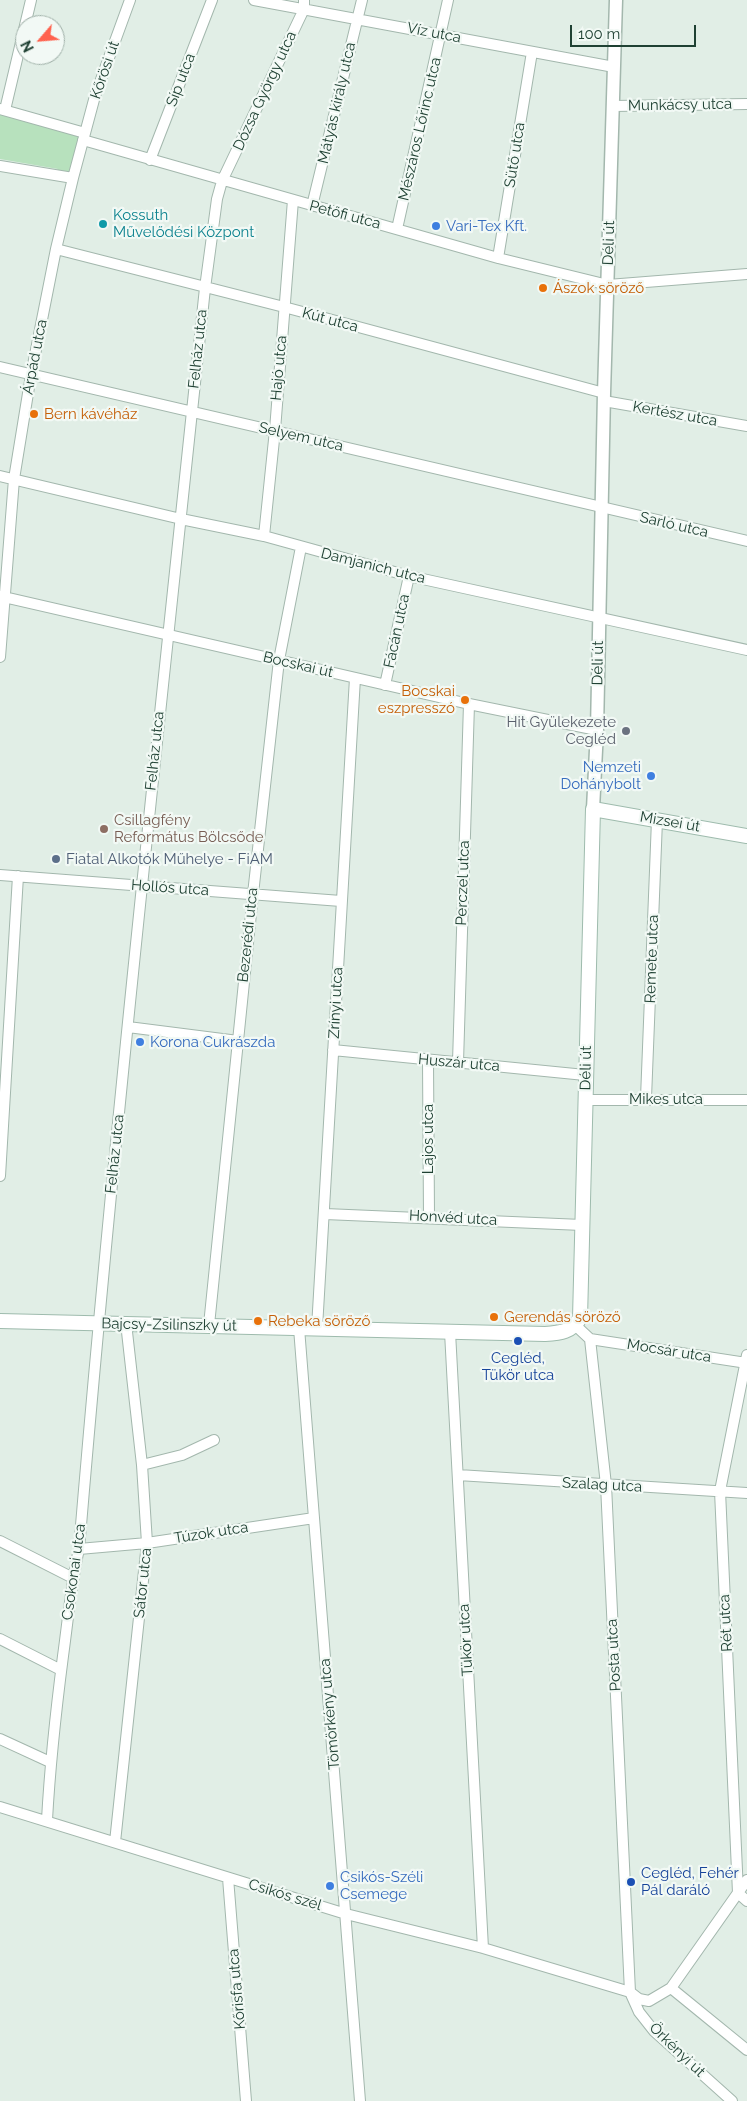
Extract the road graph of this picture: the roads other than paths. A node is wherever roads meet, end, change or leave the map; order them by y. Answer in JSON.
{"nodes":[{"id":1,"x":31,"y":0,"type":"edge"},
{"id":2,"x":130,"y":0,"type":"edge"},
{"id":3,"x":212,"y":0,"type":"edge"},
{"id":4,"x":254,"y":0,"type":"edge"},
{"id":5,"x":362,"y":0,"type":"edge"},
{"id":6,"x":448,"y":0,"type":"edge"},
{"id":7,"x":616,"y":0,"type":"edge"},
{"id":8,"x":304,"y":4,"type":"edge"},
{"id":9,"x":358,"y":18,"type":"junction"},
{"id":10,"x":441,"y":35,"type":"junction"},
{"id":11,"x":532,"y":52,"type":"junction"},
{"id":12,"x":614,"y":67,"type":"junction"},
{"id":13,"x":747,"y":104,"type":"edge"},
{"id":14,"x":613,"y":106,"type":"junction"},
{"id":15,"x":2,"y":109,"type":"edge"},
{"id":16,"x":84,"y":137,"type":"junction"},
{"id":17,"x":150,"y":160,"type":"junction"},
{"id":18,"x":0,"y":166,"type":"edge"},
{"id":19,"x":73,"y":178,"type":"junction"},
{"id":20,"x":222,"y":181,"type":"junction"},
{"id":21,"x":293,"y":200,"type":"junction"},
{"id":22,"x":312,"y":206,"type":"junction"},
{"id":23,"x":397,"y":229,"type":"junction"},
{"id":24,"x":56,"y":249,"type":"junction"},
{"id":25,"x":498,"y":258,"type":"junction"},
{"id":26,"x":747,"y":274,"type":"edge"},
{"id":27,"x":608,"y":285,"type":"junction"},
{"id":28,"x":204,"y":288,"type":"junction"},
{"id":29,"x":284,"y":307,"type":"junction"},
{"id":30,"x":0,"y":367,"type":"edge"},
{"id":31,"x":31,"y":374,"type":"junction"},
{"id":32,"x":604,"y":397,"type":"junction"},
{"id":33,"x":192,"y":411,"type":"junction"},
{"id":34,"x":747,"y":426,"type":"edge"},
{"id":35,"x":274,"y":430,"type":"junction"},
{"id":36,"x":0,"y":476,"type":"edge"},
{"id":37,"x":14,"y":479,"type":"junction"},
{"id":38,"x":602,"y":508,"type":"junction"},
{"id":39,"x":181,"y":519,"type":"junction"},
{"id":40,"x":264,"y":536,"type":"junction"},
{"id":41,"x":747,"y":541,"type":"edge"},
{"id":42,"x":300,"y":547,"type":"junction"},
{"id":43,"x":409,"y":576,"type":"junction"},
{"id":44,"x":2,"y":596,"type":"edge"},
{"id":45,"x":599,"y":617,"type":"junction"},
{"id":46,"x":167,"y":634,"type":"junction"},
{"id":47,"x":747,"y":650,"type":"edge"},
{"id":48,"x":0,"y":657,"type":"edge"},
{"id":49,"x":278,"y":660,"type":"junction"},
{"id":50,"x":355,"y":678,"type":"junction"},
{"id":51,"x":385,"y":685,"type":"junction"},
{"id":52,"x":469,"y":704,"type":"junction"},
{"id":53,"x":597,"y":730,"type":"junction"},
{"id":54,"x":593,"y":809,"type":"junction"},
{"id":55,"x":657,"y":820,"type":"junction"},
{"id":56,"x":747,"y":836,"type":"edge"},
{"id":57,"x":0,"y":875,"type":"edge"},
{"id":58,"x":18,"y":876,"type":"junction"},
{"id":59,"x":141,"y":886,"type":"junction"},
{"id":60,"x":252,"y":894,"type":"junction"},
{"id":61,"x":341,"y":902,"type":"junction"},
{"id":62,"x":128,"y":1027,"type":"junction"},
{"id":63,"x":238,"y":1041,"type":"junction"},
{"id":64,"x":333,"y":1050,"type":"junction"},
{"id":65,"x":428,"y":1060,"type":"junction"},
{"id":66,"x":458,"y":1062,"type":"junction"},
{"id":67,"x":585,"y":1075,"type":"junction"},
{"id":68,"x":646,"y":1098,"type":"junction"},
{"id":69,"x":585,"y":1100,"type":"junction"},
{"id":70,"x":747,"y":1100,"type":"edge"},
{"id":71,"x":0,"y":1176,"type":"edge"},
{"id":72,"x":325,"y":1214,"type":"junction"},
{"id":73,"x":428,"y":1217,"type":"junction"},
{"id":74,"x":582,"y":1224,"type":"junction"},
{"id":75,"x":0,"y":1321,"type":"edge"},
{"id":76,"x":98,"y":1323,"type":"junction"},
{"id":77,"x":126,"y":1323,"type":"junction"},
{"id":78,"x":575,"y":1325,"type":"junction"},
{"id":79,"x":209,"y":1326,"type":"junction"},
{"id":80,"x":299,"y":1328,"type":"junction"},
{"id":81,"x":317,"y":1328,"type":"junction"},
{"id":82,"x":450,"y":1332,"type":"junction"},
{"id":83,"x":590,"y":1339,"type":"junction"},
{"id":84,"x":746,"y":1360,"type":"edge"},
{"id":85,"x":214,"y":1440,"type":"dead end"},
{"id":86,"x":142,"y":1465,"type":"junction"},
{"id":87,"x":458,"y":1475,"type":"junction"},
{"id":88,"x":606,"y":1485,"type":"junction"},
{"id":89,"x":720,"y":1491,"type":"junction"},
{"id":90,"x":747,"y":1493,"type":"edge"},
{"id":91,"x":314,"y":1518,"type":"junction"},
{"id":92,"x":0,"y":1541,"type":"edge"},
{"id":93,"x":147,"y":1543,"type":"junction"},
{"id":94,"x":79,"y":1549,"type":"junction"},
{"id":95,"x":73,"y":1578,"type":"junction"},
{"id":96,"x":0,"y":1639,"type":"edge"},
{"id":97,"x":61,"y":1670,"type":"junction"},
{"id":98,"x":0,"y":1738,"type":"edge"},
{"id":99,"x":50,"y":1762,"type":"junction"},
{"id":100,"x":0,"y":1806,"type":"edge"},
{"id":101,"x":47,"y":1820,"type":"junction"},
{"id":102,"x":115,"y":1842,"type":"junction"},
{"id":103,"x":228,"y":1878,"type":"junction"},
{"id":104,"x":747,"y":1880,"type":"edge"},
{"id":105,"x":738,"y":1893,"type":"junction"},
{"id":106,"x":747,"y":1901,"type":"edge"},
{"id":107,"x":346,"y":1914,"type":"junction"},
{"id":108,"x":483,"y":1948,"type":"junction"},
{"id":109,"x":671,"y":1988,"type":"junction"},
{"id":110,"x":630,"y":1992,"type":"junction"},
{"id":111,"x":747,"y":2050,"type":"edge"},
{"id":112,"x":246,"y":2101,"type":"edge"},
{"id":113,"x":360,"y":2101,"type":"edge"},
{"id":114,"x":732,"y":2101,"type":"edge"}],
"edges":[{"from":1,"to":15,"type":"street"},
{"from":2,"to":16,"type":"street","name":"Kőrösi út"},
{"from":3,"to":17,"type":"street","name":"Síp utca"},
{"from":4,"to":8,"type":"street","name":"Víz utca"},
{"from":5,"to":9,"type":"street","name":"Mátyás király utca"},
{"from":6,"to":10,"type":"street","name":"Mészáros Lőrinc utca"},
{"from":7,"to":12,"type":"street","name":"Déli út"},
{"from":8,"to":9,"type":"street","name":"Víz utca"},
{"from":8,"to":20,"type":"street","name":"Dózsa György utca"},
{"from":9,"to":10,"type":"street","name":"Víz utca"},
{"from":9,"to":22,"type":"street","name":"Mátyás király utca"},
{"from":10,"to":11,"type":"street","name":"Víz utca"},
{"from":10,"to":23,"type":"street","name":"Mészáros Lőrinc utca"},
{"from":11,"to":12,"type":"street","name":"Víz utca"},
{"from":11,"to":25,"type":"street","name":"Sütő utca"},
{"from":12,"to":14,"type":"street","name":"Déli út"},
{"from":13,"to":14,"type":"street","name":"Munkácsy utca"},
{"from":14,"to":27,"type":"street","name":"Déli út"},
{"from":15,"to":16,"type":"street","name":"Petőfi utca"},
{"from":16,"to":17,"type":"street","name":"Petőfi utca"},
{"from":16,"to":19,"type":"street","name":"Kőrösi út"},
{"from":17,"to":20,"type":"street","name":"Petőfi utca"},
{"from":18,"to":19,"type":"street"},
{"from":19,"to":24,"type":"street","name":"Árpád utca"},
{"from":20,"to":21,"type":"street","name":"Petőfi utca"},
{"from":20,"to":28,"type":"street","name":"Felház utca"},
{"from":21,"to":22,"type":"street","name":"Petőfi utca"},
{"from":21,"to":29,"type":"street","name":"Hajó utca"},
{"from":22,"to":23,"type":"street","name":"Petőfi utca"},
{"from":23,"to":25,"type":"street","name":"Petőfi utca"},
{"from":24,"to":28,"type":"street","name":"Kút utca"},
{"from":24,"to":31,"type":"street","name":"Árpád utca"},
{"from":25,"to":27,"type":"street","name":"Petőfi utca"},
{"from":26,"to":27,"type":"street","name":"Petőfi utca"},
{"from":27,"to":32,"type":"street","name":"Déli út"},
{"from":28,"to":29,"type":"street","name":"Kút utca"},
{"from":28,"to":33,"type":"street","name":"Felház utca"},
{"from":29,"to":32,"type":"street","name":"Kút utca"},
{"from":29,"to":35,"type":"street","name":"Hajó utca"},
{"from":30,"to":31,"type":"street","name":"Selyem utca"},
{"from":31,"to":33,"type":"street","name":"Selyem utca"},
{"from":31,"to":37,"type":"street","name":"Árpád utca"},
{"from":32,"to":34,"type":"street","name":"Kertész utca"},
{"from":32,"to":38,"type":"street","name":"Déli út"},
{"from":33,"to":35,"type":"street","name":"Selyem utca"},
{"from":33,"to":39,"type":"street","name":"Felház utca"},
{"from":35,"to":38,"type":"street","name":"Selyem utca"},
{"from":35,"to":40,"type":"street","name":"Hajó utca"},
{"from":36,"to":37,"type":"street","name":"Damjanich utca"},
{"from":37,"to":39,"type":"street","name":"Damjanich utca"},
{"from":37,"to":44,"type":"street","name":"Árpád utca"},
{"from":38,"to":41,"type":"street","name":"Sarló utca"},
{"from":38,"to":45,"type":"street","name":"Déli út"},
{"from":39,"to":40,"type":"street","name":"Damjanich utca"},
{"from":39,"to":46,"type":"street","name":"Felház utca"},
{"from":40,"to":42,"type":"street","name":"Damjanich utca"},
{"from":42,"to":43,"type":"street","name":"Damjanich utca"},
{"from":42,"to":49,"type":"street","name":"Bezerédi utca"},
{"from":43,"to":45,"type":"street","name":"Damjanich utca"},
{"from":43,"to":51,"type":"street","name":"Fácán utca"},
{"from":44,"to":46,"type":"street","name":"Bocskai út"},
{"from":44,"to":48,"type":"street","name":"Árpád utca"},
{"from":45,"to":47,"type":"street","name":"Damjanich utca"},
{"from":45,"to":53,"type":"street","name":"Déli út"},
{"from":46,"to":49,"type":"street","name":"Bocskai út"},
{"from":46,"to":59,"type":"street","name":"Felház utca"},
{"from":49,"to":50,"type":"street","name":"Bocskai út"},
{"from":49,"to":60,"type":"street","name":"Bezerédi utca"},
{"from":50,"to":51,"type":"street","name":"Bocskai út"},
{"from":50,"to":61,"type":"street","name":"Zrínyi utca"},
{"from":51,"to":52,"type":"street","name":"Bocskai út"},
{"from":52,"to":53,"type":"street","name":"Bocskai út"},
{"from":52,"to":66,"type":"street","name":"Perczel utca"},
{"from":53,"to":54,"type":"street","name":"Déli út"},
{"from":54,"to":55,"type":"main road","name":"Mizsei út"},
{"from":54,"to":67,"type":"main road","name":"Déli út"},
{"from":55,"to":56,"type":"main road","name":"Mizsei út"},
{"from":55,"to":68,"type":"street","name":"Remete utca"},
{"from":57,"to":58,"type":"street","name":"Hollós utca"},
{"from":58,"to":59,"type":"street","name":"Hollós utca"},
{"from":58,"to":71,"type":"street"},
{"from":59,"to":60,"type":"street","name":"Hollós utca"},
{"from":59,"to":62,"type":"street","name":"Felház utca"},
{"from":60,"to":61,"type":"street","name":"Hollós utca"},
{"from":60,"to":63,"type":"street","name":"Bezerédi utca"},
{"from":61,"to":64,"type":"street","name":"Zrínyi utca"},
{"from":62,"to":63,"type":"street"},
{"from":62,"to":76,"type":"street","name":"Felház utca"},
{"from":63,"to":79,"type":"street","name":"Bezerédi utca"},
{"from":64,"to":65,"type":"street","name":"Huszár utca"},
{"from":64,"to":72,"type":"street","name":"Zrínyi utca"},
{"from":65,"to":66,"type":"street","name":"Huszár utca"},
{"from":65,"to":73,"type":"street","name":"Lajos utca"},
{"from":66,"to":67,"type":"street","name":"Huszár utca"},
{"from":67,"to":69,"type":"main road","name":"Déli út"},
{"from":68,"to":69,"type":"street","name":"Mikes utca"},
{"from":68,"to":70,"type":"street","name":"Mikes utca"},
{"from":69,"to":74,"type":"main road","name":"Déli út"},
{"from":72,"to":73,"type":"street","name":"Honvéd utca"},
{"from":72,"to":81,"type":"street","name":"Zrínyi utca"},
{"from":73,"to":74,"type":"street","name":"Honvéd utca"},
{"from":74,"to":78,"type":"main road","name":"Déli út"},
{"from":75,"to":76,"type":"main road","name":"Bajcsy-Zsilinszky út"},
{"from":76,"to":77,"type":"main road","name":"Bajcsy-Zsilinszky út"},
{"from":76,"to":94,"type":"street","name":"Csokonai utca"},
{"from":77,"to":79,"type":"main road","name":"Bajcsy-Zsilinszky út"},
{"from":77,"to":86,"type":"street","name":"Sátor utca"},
{"from":78,"to":82,"type":"main road","name":"Bajcsy-Zsilinszky út"},
{"from":78,"to":83,"type":"street"},
{"from":79,"to":80,"type":"main road","name":"Bajcsy-Zsilinszky út"},
{"from":80,"to":81,"type":"main road","name":"Bajcsy-Zsilinszky út"},
{"from":80,"to":91,"type":"street","name":"Tömörkény utca"},
{"from":81,"to":82,"type":"main road","name":"Bajcsy-Zsilinszky út"},
{"from":82,"to":87,"type":"street","name":"Tükör utca"},
{"from":83,"to":84,"type":"street","name":"Mocsár utca"},
{"from":83,"to":88,"type":"street","name":"Posta utca"},
{"from":84,"to":89,"type":"street","name":"Rét utca"},
{"from":85,"to":86,"type":"street"},
{"from":86,"to":93,"type":"street","name":"Sátor utca"},
{"from":87,"to":88,"type":"street","name":"Szalag utca"},
{"from":87,"to":108,"type":"street","name":"Tükör utca"},
{"from":88,"to":89,"type":"street","name":"Szalag utca"},
{"from":88,"to":110,"type":"street","name":"Posta utca"},
{"from":89,"to":90,"type":"street","name":"Szalag utca"},
{"from":89,"to":105,"type":"street","name":"Rét utca"},
{"from":91,"to":93,"type":"street","name":"Túzok utca"},
{"from":91,"to":107,"type":"street","name":"Tömörkény utca"},
{"from":92,"to":95,"type":"street"},
{"from":93,"to":94,"type":"street","name":"Túzok utca"},
{"from":93,"to":102,"type":"street","name":"Sátor utca"},
{"from":94,"to":95,"type":"street","name":"Csokonai utca"},
{"from":95,"to":97,"type":"street","name":"Csokonai utca"},
{"from":96,"to":97,"type":"street"},
{"from":97,"to":99,"type":"street","name":"Csokonai utca"},
{"from":98,"to":99,"type":"street"},
{"from":99,"to":101,"type":"street","name":"Csokonai utca"},
{"from":100,"to":101,"type":"street","name":"Csikós szél"},
{"from":101,"to":102,"type":"street","name":"Csikós szél"},
{"from":102,"to":103,"type":"street","name":"Csikós szél"},
{"from":103,"to":107,"type":"street","name":"Csikós szél"},
{"from":103,"to":112,"type":"street","name":"Kőrisfa utca"},
{"from":104,"to":105,"type":"street"},
{"from":105,"to":106,"type":"street"},
{"from":105,"to":109,"type":"street"},
{"from":107,"to":108,"type":"street","name":"Csikós szél"},
{"from":107,"to":113,"type":"street","name":"Tömörkény utca"},
{"from":108,"to":110,"type":"street","name":"Csikós szél"},
{"from":109,"to":110,"type":"street","name":"Csikós szél"},
{"from":109,"to":111,"type":"street"},
{"from":110,"to":114,"type":"street","name":"Örkényi út"}]}
